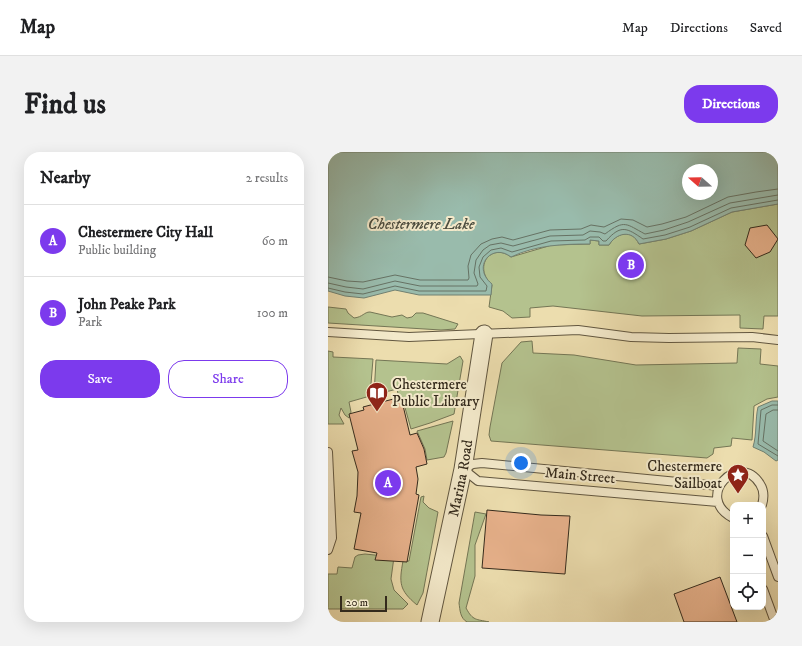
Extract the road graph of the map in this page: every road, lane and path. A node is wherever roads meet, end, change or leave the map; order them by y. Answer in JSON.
{"nodes":[{"id":1,"x":328,"y":332,"type":"edge"},
{"id":2,"x":484,"y":334,"type":"junction"},
{"id":3,"x":778,"y":340,"type":"edge"},
{"id":4,"x":328,"y":452,"type":"edge"},
{"id":5,"x":462,"y":469,"type":"junction"},
{"id":6,"x":719,"y":486,"type":"junction"},
{"id":7,"x":718,"y":502,"type":"junction"},
{"id":8,"x":763,"y":502,"type":"edge"},
{"id":9,"x":730,"y":516,"type":"edge"},
{"id":10,"x":764,"y":538,"type":"edge"},
{"id":11,"x":328,"y":550,"type":"edge"},
{"id":12,"x":778,"y":577,"type":"edge"},
{"id":13,"x":766,"y":597,"type":"edge"},
{"id":14,"x":430,"y":622,"type":"edge"},
{"id":15,"x":776,"y":622,"type":"edge"}],
"edges":[{"from":1,"to":2,"type":"lane"},
{"from":2,"to":3,"type":"lane"},
{"from":2,"to":5,"type":"street","name":"Marina Road"},
{"from":4,"to":11,"type":"lane"},
{"from":5,"to":6,"type":"lane","name":"Main Street"},
{"from":5,"to":7,"type":"lane","name":"Main Street"},
{"from":5,"to":14,"type":"street","name":"Marina Road"},
{"from":6,"to":7,"type":"lane"},
{"from":6,"to":8,"type":"lane"},
{"from":7,"to":9,"type":"lane"},
{"from":10,"to":12,"type":"lane"},
{"from":13,"to":15,"type":"lane"}]}
